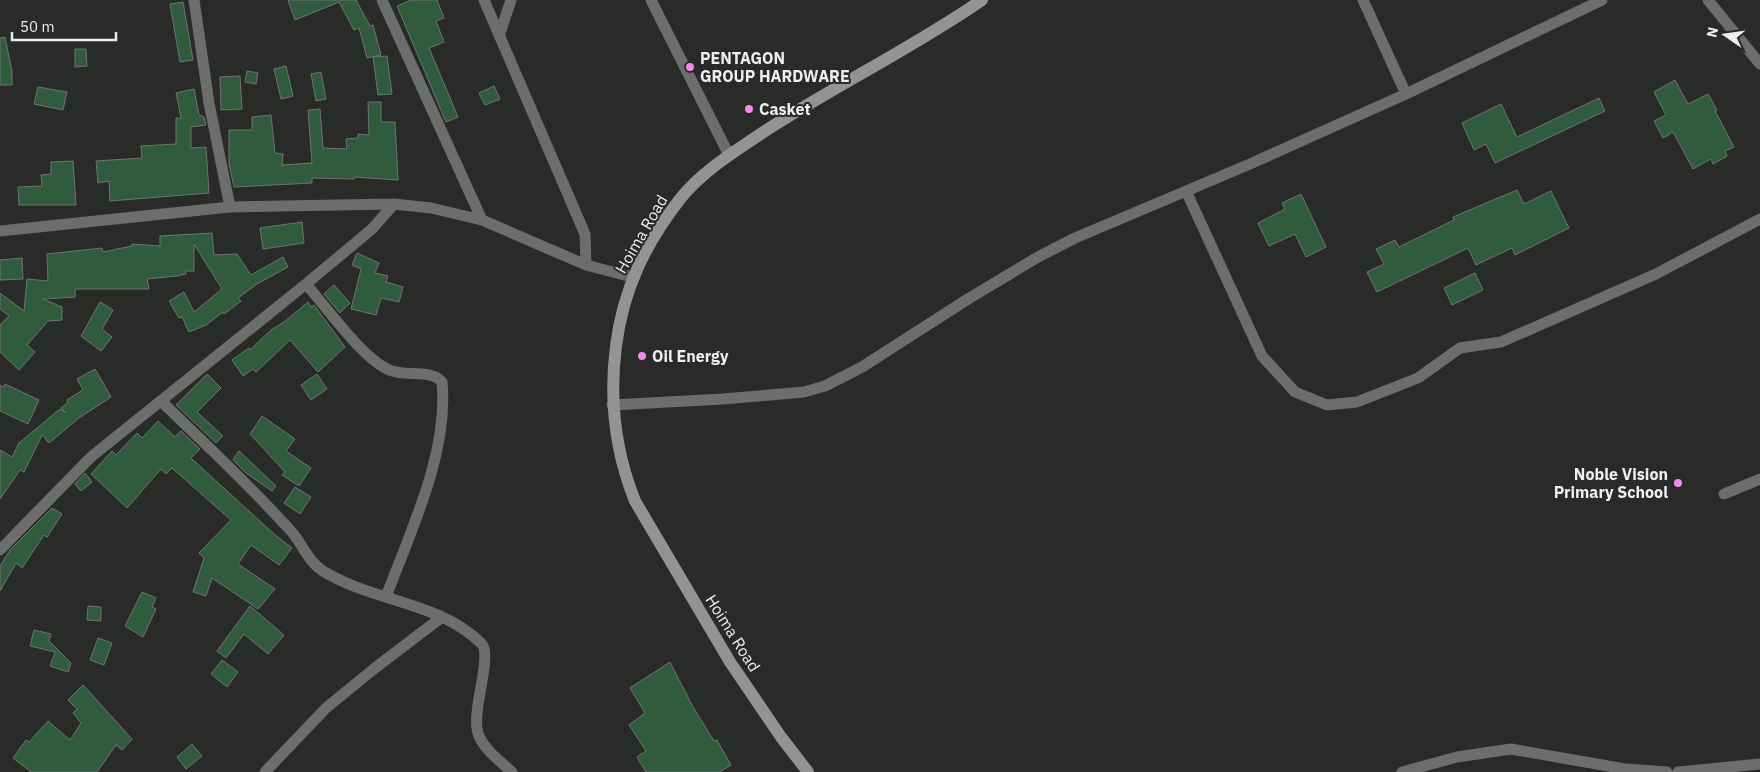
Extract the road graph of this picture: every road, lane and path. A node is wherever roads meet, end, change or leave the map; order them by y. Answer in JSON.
{"nodes":[{"id":1,"x":194,"y":0,"type":"edge"},
{"id":2,"x":382,"y":0,"type":"edge"},
{"id":3,"x":484,"y":0,"type":"edge"},
{"id":4,"x":511,"y":0,"type":"edge"},
{"id":5,"x":651,"y":0,"type":"edge"},
{"id":6,"x":982,"y":0,"type":"edge"},
{"id":7,"x":1362,"y":0,"type":"edge"},
{"id":8,"x":1602,"y":0,"type":"edge"},
{"id":9,"x":1708,"y":0,"type":"edge"},
{"id":10,"x":500,"y":34,"type":"junction"},
{"id":11,"x":1760,"y":64,"type":"edge"},
{"id":12,"x":1406,"y":94,"type":"junction"},
{"id":13,"x":729,"y":155,"type":"junction"},
{"id":14,"x":1187,"y":193,"type":"junction"},
{"id":15,"x":394,"y":204,"type":"junction"},
{"id":16,"x":230,"y":206,"type":"junction"},
{"id":17,"x":1760,"y":219,"type":"edge"},
{"id":18,"x":482,"y":220,"type":"junction"},
{"id":19,"x":0,"y":231,"type":"edge"},
{"id":20,"x":586,"y":265,"type":"junction"},
{"id":21,"x":632,"y":277,"type":"junction"},
{"id":22,"x":306,"y":284,"type":"junction"},
{"id":23,"x":161,"y":401,"type":"junction"},
{"id":24,"x":612,"y":405,"type":"junction"},
{"id":25,"x":1760,"y":479,"type":"edge"},
{"id":26,"x":1724,"y":494,"type":"dead end"},
{"id":27,"x":0,"y":550,"type":"edge"},
{"id":28,"x":386,"y":597,"type":"junction"},
{"id":29,"x":442,"y":617,"type":"junction"},
{"id":30,"x":1760,"y":764,"type":"edge"},
{"id":31,"x":1724,"y":770,"type":"edge"},
{"id":32,"x":265,"y":772,"type":"edge"},
{"id":33,"x":512,"y":772,"type":"edge"},
{"id":34,"x":808,"y":772,"type":"edge"},
{"id":35,"x":1402,"y":772,"type":"edge"},
{"id":36,"x":1667,"y":772,"type":"edge"},
{"id":37,"x":1678,"y":772,"type":"edge"}],
"edges":[{"from":1,"to":16,"type":"street"},
{"from":2,"to":18,"type":"street"},
{"from":3,"to":10,"type":"street"},
{"from":4,"to":10,"type":"street"},
{"from":5,"to":13,"type":"street"},
{"from":6,"to":13,"type":"main road","name":"Hoima Road"},
{"from":7,"to":12,"type":"street"},
{"from":8,"to":12,"type":"street"},
{"from":9,"to":11,"type":"street"},
{"from":10,"to":20,"type":"street"},
{"from":12,"to":14,"type":"street"},
{"from":13,"to":21,"type":"main road","name":"Hoima Road"},
{"from":14,"to":17,"type":"street"},
{"from":14,"to":24,"type":"street"},
{"from":15,"to":16,"type":"street"},
{"from":15,"to":18,"type":"street"},
{"from":15,"to":22,"type":"street"},
{"from":16,"to":19,"type":"street"},
{"from":18,"to":20,"type":"street"},
{"from":20,"to":21,"type":"street"},
{"from":21,"to":24,"type":"main road","name":"Hoima Road"},
{"from":22,"to":23,"type":"street"},
{"from":22,"to":28,"type":"street"},
{"from":23,"to":27,"type":"street"},
{"from":23,"to":28,"type":"street"},
{"from":24,"to":34,"type":"main road","name":"Hoima Road"},
{"from":25,"to":26,"type":"street"},
{"from":28,"to":29,"type":"street"},
{"from":29,"to":32,"type":"street"},
{"from":29,"to":33,"type":"street"},
{"from":30,"to":31,"type":"street"},
{"from":31,"to":37,"type":"street"},
{"from":35,"to":36,"type":"street"}]}
